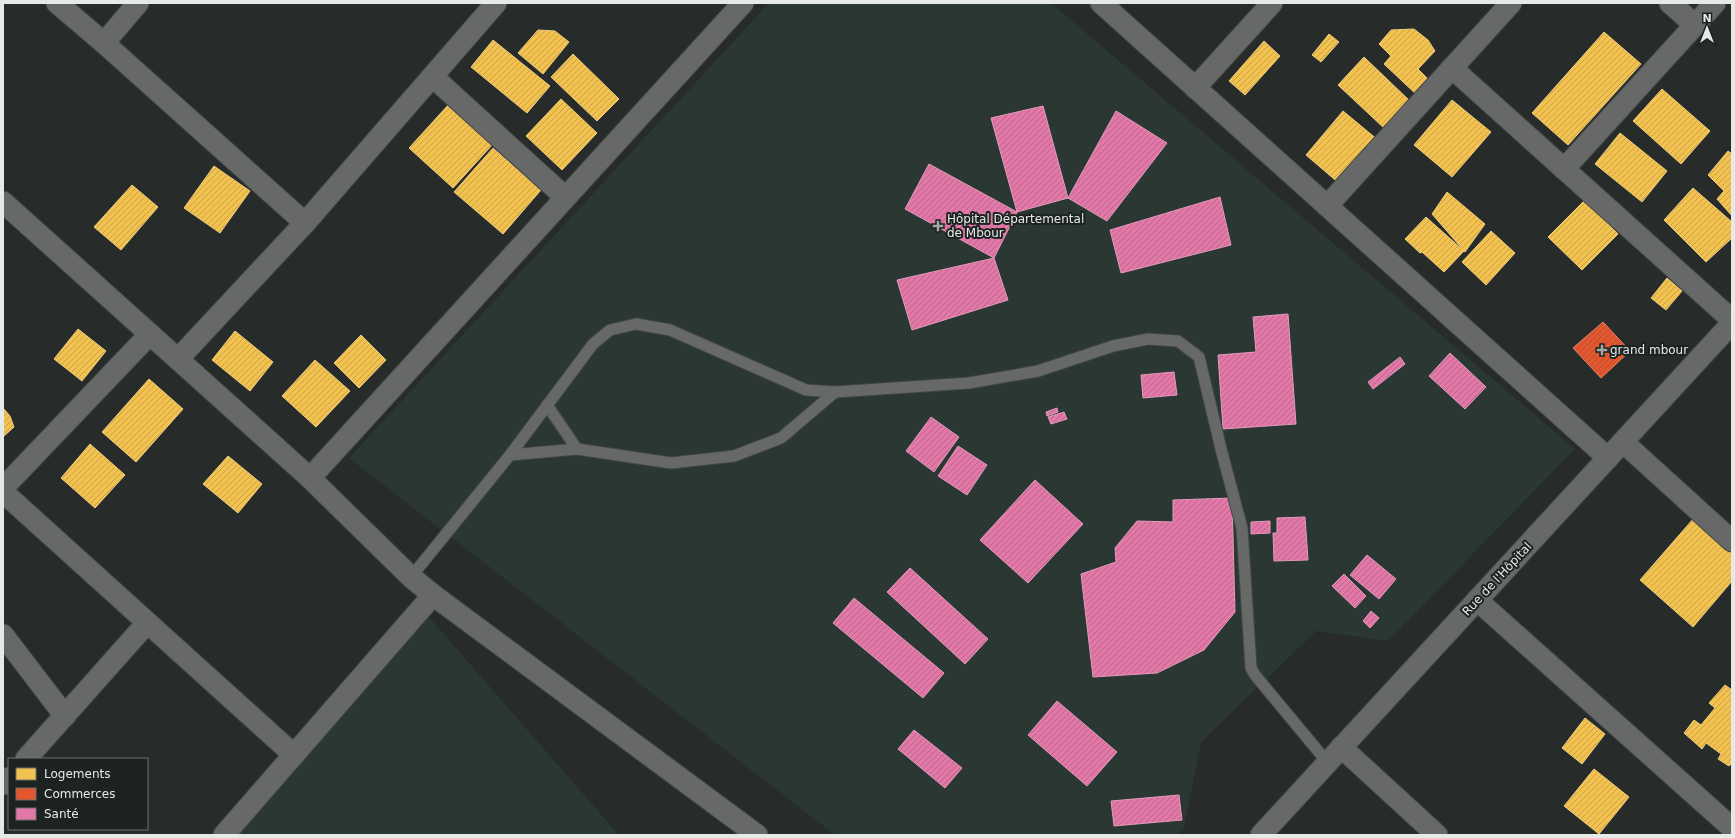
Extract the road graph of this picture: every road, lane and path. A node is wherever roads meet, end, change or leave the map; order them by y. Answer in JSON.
{"nodes":[{"id":1,"x":57,"y":3,"type":"edge"},
{"id":2,"x":138,"y":3,"type":"edge"},
{"id":3,"x":496,"y":3,"type":"edge"},
{"id":4,"x":743,"y":3,"type":"edge"},
{"id":5,"x":1101,"y":3,"type":"edge"},
{"id":6,"x":1272,"y":3,"type":"edge"},
{"id":7,"x":1511,"y":3,"type":"edge"},
{"id":8,"x":1670,"y":3,"type":"edge"},
{"id":9,"x":1715,"y":3,"type":"edge"},
{"id":10,"x":1695,"y":25,"type":"junction"},
{"id":11,"x":104,"y":43,"type":"junction"},
{"id":12,"x":1452,"y":68,"type":"junction"},
{"id":13,"x":433,"y":77,"type":"junction"},
{"id":14,"x":1195,"y":88,"type":"junction"},
{"id":15,"x":1564,"y":169,"type":"junction"},
{"id":16,"x":566,"y":197,"type":"junction"},
{"id":17,"x":4,"y":204,"type":"edge"},
{"id":18,"x":1327,"y":206,"type":"junction"},
{"id":19,"x":305,"y":223,"type":"junction"},
{"id":20,"x":1732,"y":320,"type":"edge"},
{"id":21,"x":1732,"y":323,"type":"edge"},
{"id":22,"x":150,"y":334,"type":"junction"},
{"id":23,"x":178,"y":359,"type":"junction"},
{"id":24,"x":835,"y":392,"type":"junction"},
{"id":25,"x":548,"y":405,"type":"junction"},
{"id":26,"x":1623,"y":442,"type":"junction"},
{"id":27,"x":578,"y":448,"type":"junction"},
{"id":28,"x":510,"y":455,"type":"junction"},
{"id":29,"x":1608,"y":458,"type":"junction"},
{"id":30,"x":310,"y":478,"type":"junction"},
{"id":31,"x":3,"y":488,"type":"edge"},
{"id":32,"x":3,"y":492,"type":"edge"},
{"id":33,"x":1732,"y":541,"type":"edge"},
{"id":34,"x":411,"y":577,"type":"junction"},
{"id":35,"x":433,"y":595,"type":"junction"},
{"id":36,"x":1477,"y":600,"type":"junction"},
{"id":37,"x":147,"y":623,"type":"junction"},
{"id":38,"x":3,"y":635,"type":"edge"},
{"id":39,"x":65,"y":716,"type":"junction"},
{"id":40,"x":1341,"y":747,"type":"junction"},
{"id":41,"x":294,"y":755,"type":"junction"},
{"id":42,"x":27,"y":758,"type":"edge"},
{"id":43,"x":1328,"y":762,"type":"junction"},
{"id":44,"x":1732,"y":828,"type":"edge"},
{"id":45,"x":224,"y":835,"type":"edge"},
{"id":46,"x":757,"y":835,"type":"edge"},
{"id":47,"x":1261,"y":835,"type":"edge"},
{"id":48,"x":1437,"y":835,"type":"edge"}],
"edges":[{"from":1,"to":11,"type":"street"},
{"from":2,"to":11,"type":"street"},
{"from":3,"to":13,"type":"street"},
{"from":4,"to":16,"type":"street"},
{"from":5,"to":14,"type":"street"},
{"from":6,"to":14,"type":"street"},
{"from":7,"to":12,"type":"street"},
{"from":8,"to":10,"type":"street"},
{"from":9,"to":10,"type":"street"},
{"from":10,"to":15,"type":"street"},
{"from":11,"to":19,"type":"street"},
{"from":12,"to":15,"type":"street"},
{"from":12,"to":18,"type":"street"},
{"from":13,"to":16,"type":"street"},
{"from":13,"to":19,"type":"street"},
{"from":14,"to":18,"type":"street"},
{"from":15,"to":20,"type":"street"},
{"from":16,"to":30,"type":"street"},
{"from":17,"to":22,"type":"street"},
{"from":18,"to":29,"type":"street"},
{"from":19,"to":23,"type":"street"},
{"from":21,"to":26,"type":"street","name":"Rue de l'Hôpital"},
{"from":22,"to":23,"type":"street"},
{"from":22,"to":31,"type":"street"},
{"from":23,"to":30,"type":"street"},
{"from":24,"to":25,"type":"lane"},
{"from":24,"to":27,"type":"lane"},
{"from":24,"to":43,"type":"lane"},
{"from":25,"to":27,"type":"lane"},
{"from":25,"to":28,"type":"lane"},
{"from":26,"to":29,"type":"street","name":"Rue de l'Hôpital"},
{"from":26,"to":33,"type":"street"},
{"from":27,"to":28,"type":"lane"},
{"from":28,"to":34,"type":"lane"},
{"from":29,"to":36,"type":"street","name":"Rue de l'Hôpital"},
{"from":30,"to":34,"type":"street"},
{"from":32,"to":37,"type":"street"},
{"from":34,"to":35,"type":"street"},
{"from":35,"to":41,"type":"street"},
{"from":35,"to":46,"type":"street"},
{"from":36,"to":40,"type":"street","name":"Rue de l'Hôpital"},
{"from":36,"to":44,"type":"street"},
{"from":37,"to":39,"type":"street"},
{"from":37,"to":41,"type":"street"},
{"from":38,"to":39,"type":"street"},
{"from":39,"to":42,"type":"street"},
{"from":40,"to":43,"type":"street","name":"Rue de l'Hôpital"},
{"from":40,"to":48,"type":"street"},
{"from":41,"to":45,"type":"street"},
{"from":43,"to":47,"type":"street","name":"Rue de l'Hôpital"}]}
